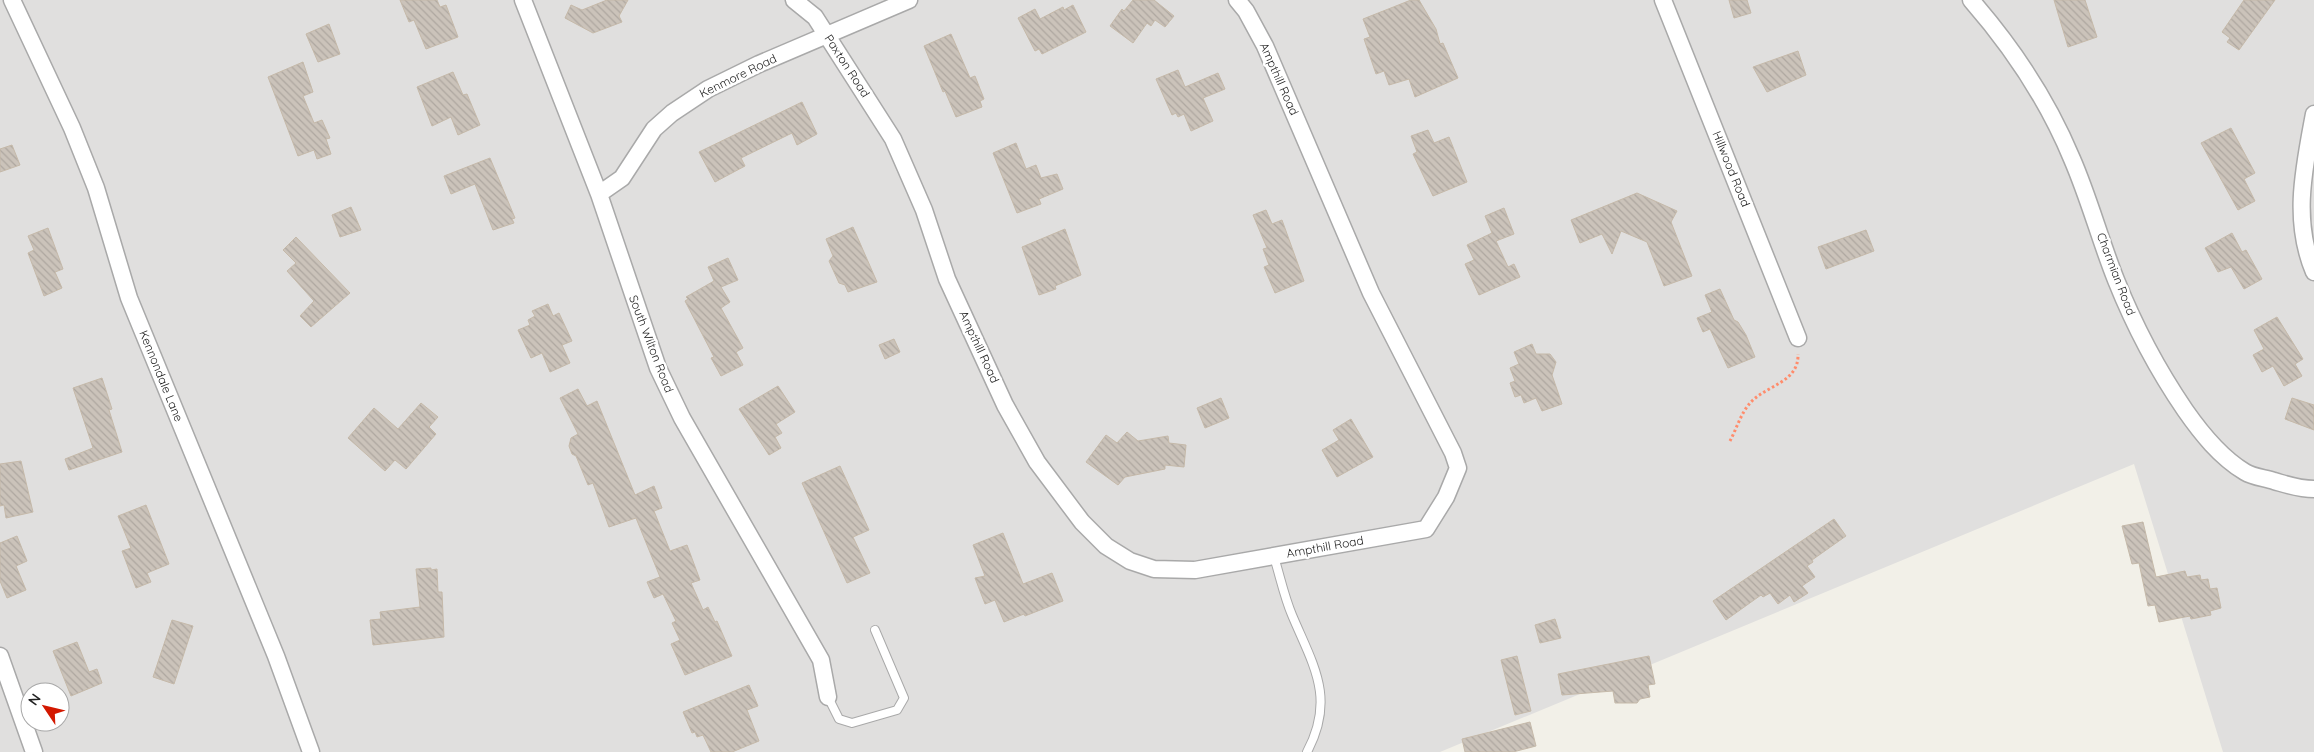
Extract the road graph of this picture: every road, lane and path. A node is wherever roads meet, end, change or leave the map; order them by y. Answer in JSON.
{"nodes":[{"id":1,"x":12,"y":0,"type":"edge"},
{"id":2,"x":523,"y":0,"type":"edge"},
{"id":3,"x":794,"y":0,"type":"edge"},
{"id":4,"x":909,"y":0,"type":"edge"},
{"id":5,"x":1237,"y":0,"type":"edge"},
{"id":6,"x":1663,"y":0,"type":"edge"},
{"id":7,"x":1971,"y":0,"type":"edge"},
{"id":8,"x":827,"y":35,"type":"junction"},
{"id":9,"x":2314,"y":114,"type":"edge"},
{"id":10,"x":893,"y":139,"type":"joint"},
{"id":11,"x":599,"y":194,"type":"junction"},
{"id":12,"x":2314,"y":272,"type":"edge"},
{"id":13,"x":1798,"y":338,"type":"joint"},
{"id":14,"x":1730,"y":441,"type":"dead end"},
{"id":15,"x":2314,"y":489,"type":"edge"},
{"id":16,"x":1274,"y":556,"type":"junction"},
{"id":17,"x":876,"y":630,"type":"dead end"},
{"id":18,"x":0,"y":656,"type":"edge"},
{"id":19,"x":828,"y":697,"type":"joint"},
{"id":20,"x":34,"y":752,"type":"edge"},
{"id":21,"x":311,"y":752,"type":"edge"},
{"id":22,"x":1306,"y":752,"type":"edge"}],
"edges":[{"from":1,"to":21,"type":"street","name":"Kennondale Lane"},
{"from":2,"to":11,"type":"street","name":"South Wilton Road"},
{"from":3,"to":8,"type":"street","name":"Paxton Road"},
{"from":4,"to":8,"type":"street","name":"Kenmore Road"},
{"from":5,"to":16,"type":"street","name":"Ampthill Road"},
{"from":6,"to":13,"type":"street","name":"Hillwood Road"},
{"from":7,"to":15,"type":"street","name":"Charmian Road"},
{"from":8,"to":10,"type":"street","name":"Paxton Road"},
{"from":8,"to":11,"type":"street","name":"Kenmore Road"},
{"from":9,"to":12,"type":"street"},
{"from":10,"to":16,"type":"street","name":"Ampthill Road"},
{"from":11,"to":19,"type":"street","name":"South Wilton Road"},
{"from":13,"to":14,"type":"path"},
{"from":16,"to":22,"type":"lane"},
{"from":17,"to":19,"type":"lane"},
{"from":18,"to":20,"type":"street"}]}
